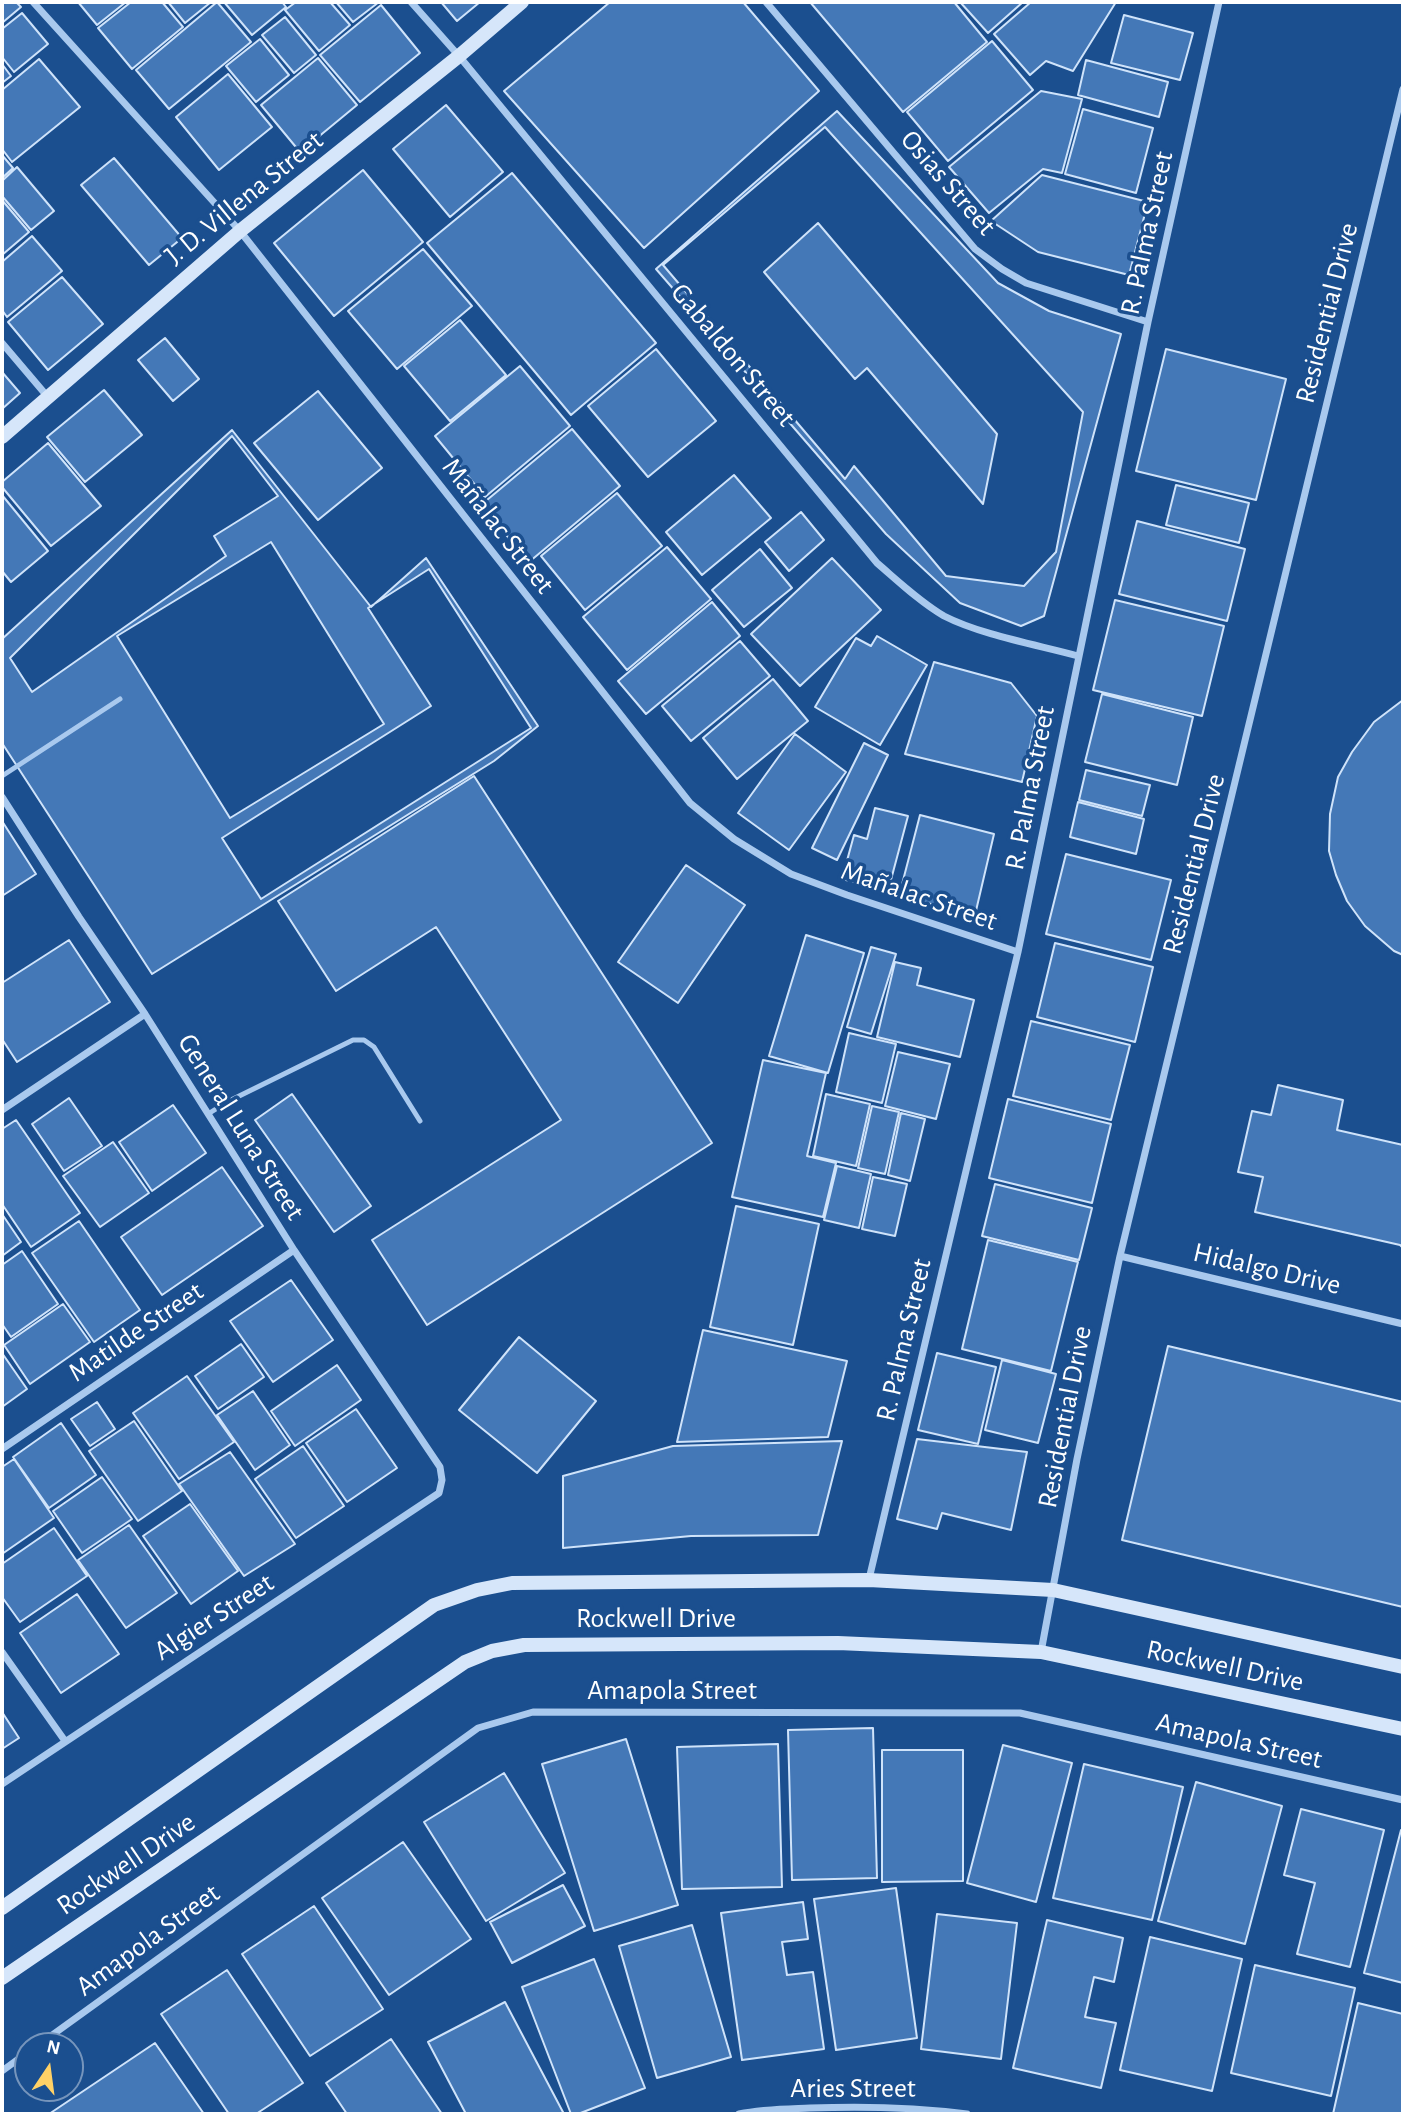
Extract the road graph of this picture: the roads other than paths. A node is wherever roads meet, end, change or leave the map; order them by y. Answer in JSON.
{"nodes":[{"id":1,"x":33,"y":2,"type":"edge"},
{"id":2,"x":411,"y":2,"type":"edge"},
{"id":3,"x":522,"y":2,"type":"edge"},
{"id":4,"x":765,"y":2,"type":"edge"},
{"id":5,"x":1219,"y":2,"type":"edge"},
{"id":6,"x":459,"y":56,"type":"junction"},
{"id":7,"x":1403,"y":89,"type":"edge"},
{"id":8,"x":240,"y":231,"type":"junction"},
{"id":9,"x":1148,"y":322,"type":"junction"},
{"id":10,"x":2,"y":343,"type":"edge"},
{"id":11,"x":47,"y":396,"type":"junction"},
{"id":12,"x":2,"y":437,"type":"edge"},
{"id":13,"x":1078,"y":656,"type":"junction"},
{"id":14,"x":120,"y":699,"type":"dead end"},
{"id":15,"x":2,"y":776,"type":"edge"},
{"id":16,"x":2,"y":797,"type":"edge"},
{"id":17,"x":1018,"y":951,"type":"junction"},
{"id":18,"x":145,"y":1014,"type":"junction"},
{"id":19,"x":2,"y":1110,"type":"edge"},
{"id":20,"x":208,"y":1114,"type":"junction"},
{"id":21,"x":420,"y":1121,"type":"dead end"},
{"id":22,"x":294,"y":1250,"type":"junction"},
{"id":23,"x":1120,"y":1256,"type":"junction"},
{"id":24,"x":1403,"y":1324,"type":"edge"},
{"id":25,"x":2,"y":1449,"type":"edge"},
{"id":26,"x":442,"y":1480,"type":"joint"},
{"id":27,"x":869,"y":1580,"type":"junction"},
{"id":28,"x":1053,"y":1590,"type":"junction"},
{"id":29,"x":1041,"y":1652,"type":"junction"},
{"id":30,"x":2,"y":1653,"type":"edge"},
{"id":31,"x":1403,"y":1667,"type":"edge"},
{"id":32,"x":1403,"y":1729,"type":"edge"},
{"id":33,"x":65,"y":1741,"type":"junction"},
{"id":34,"x":2,"y":1784,"type":"edge"},
{"id":35,"x":1403,"y":1800,"type":"edge"},
{"id":36,"x":2,"y":1908,"type":"edge"},
{"id":37,"x":2,"y":1978,"type":"edge"},
{"id":38,"x":56,"y":2032,"type":"edge"},
{"id":39,"x":739,"y":2114,"type":"edge"},
{"id":40,"x":967,"y":2114,"type":"edge"}],
"edges":[{"from":1,"to":8,"type":"street","name":"Mañalac Street"},
{"from":2,"to":6,"type":"street","name":"Gabaldon Street"},
{"from":3,"to":6,"type":"main road","name":"J. D. Villena Street"},
{"from":4,"to":9,"type":"street","name":"Osias Street"},
{"from":5,"to":9,"type":"street","name":"R. Palma Street"},
{"from":6,"to":8,"type":"main road","name":"J. D. Villena Street"},
{"from":6,"to":13,"type":"street","name":"Gabaldon Street"},
{"from":7,"to":23,"type":"street","name":"Residential Drive"},
{"from":8,"to":11,"type":"main road","name":"J. D. Villena Street"},
{"from":8,"to":17,"type":"street","name":"Mañalac Street"},
{"from":9,"to":13,"type":"street","name":"R. Palma Street"},
{"from":10,"to":11,"type":"street"},
{"from":11,"to":12,"type":"main road","name":"J. D. Villena Street"},
{"from":13,"to":17,"type":"street","name":"R. Palma Street"},
{"from":14,"to":15,"type":"lane"},
{"from":16,"to":18,"type":"street","name":"General Luna Street"},
{"from":17,"to":27,"type":"street","name":"R. Palma Street"},
{"from":18,"to":19,"type":"street"},
{"from":18,"to":20,"type":"street","name":"General Luna Street"},
{"from":20,"to":21,"type":"lane"},
{"from":20,"to":22,"type":"street","name":"General Luna Street"},
{"from":22,"to":25,"type":"street","name":"Matilde Street"},
{"from":22,"to":26,"type":"street","name":"General Luna Street"},
{"from":23,"to":24,"type":"street","name":"Hidalgo Drive"},
{"from":23,"to":28,"type":"street","name":"Residential Drive"},
{"from":26,"to":33,"type":"street","name":"Algier Street"},
{"from":27,"to":28,"type":"main road","name":"Rockwell Drive"},
{"from":27,"to":36,"type":"main road","name":"Rockwell Drive"},
{"from":28,"to":29,"type":"street","name":"Residential Drive"},
{"from":28,"to":31,"type":"main road","name":"Rockwell Drive"},
{"from":29,"to":32,"type":"main road","name":"Rockwell Drive"},
{"from":29,"to":37,"type":"main road","name":"Rockwell Drive"},
{"from":30,"to":33,"type":"street"},
{"from":33,"to":34,"type":"street","name":"Algier Street"},
{"from":35,"to":38,"type":"street","name":"Amapola Street"},
{"from":39,"to":40,"type":"street","name":"Aries Street"}]}
